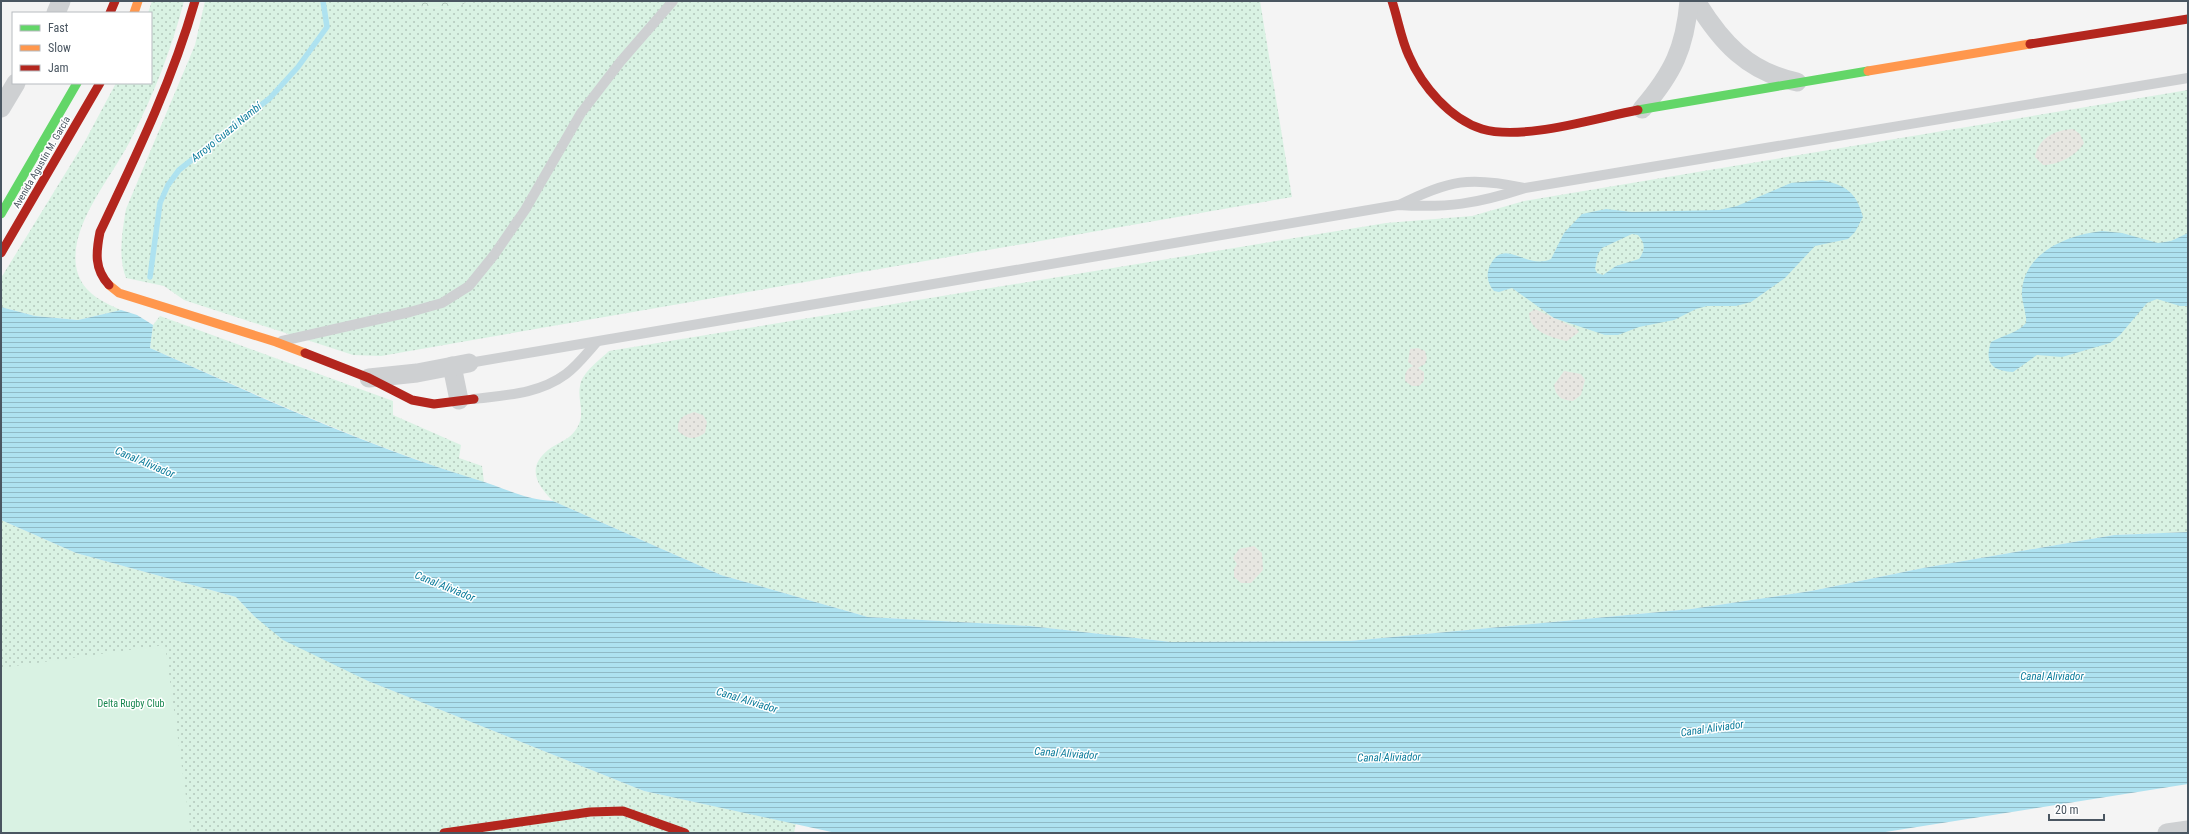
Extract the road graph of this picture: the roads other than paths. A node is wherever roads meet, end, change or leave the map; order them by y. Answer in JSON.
{"nodes":[{"id":1,"x":61,"y":1,"type":"edge"},
{"id":2,"x":115,"y":1,"type":"edge"},
{"id":3,"x":138,"y":1,"type":"edge"},
{"id":4,"x":196,"y":1,"type":"edge"},
{"id":5,"x":674,"y":1,"type":"edge"},
{"id":6,"x":1392,"y":1,"type":"edge"},
{"id":7,"x":1689,"y":1,"type":"edge"},
{"id":8,"x":1696,"y":1,"type":"edge"},
{"id":9,"x":56,"y":12,"type":"edge"},
{"id":10,"x":110,"y":12,"type":"edge"},
{"id":11,"x":134,"y":12,"type":"edge"},
{"id":12,"x":2188,"y":19,"type":"edge"},
{"id":13,"x":2188,"y":78,"type":"edge"},
{"id":14,"x":1800,"y":83,"type":"junction"},
{"id":15,"x":15,"y":84,"type":"edge"},
{"id":16,"x":76,"y":84,"type":"edge"},
{"id":17,"x":99,"y":84,"type":"edge"},
{"id":18,"x":1,"y":108,"type":"edge"},
{"id":19,"x":1642,"y":109,"type":"junction"},
{"id":20,"x":1525,"y":188,"type":"junction"},
{"id":21,"x":1398,"y":205,"type":"junction"},
{"id":22,"x":1,"y":214,"type":"edge"},
{"id":23,"x":1,"y":253,"type":"edge"},
{"id":24,"x":276,"y":342,"type":"junction"},
{"id":25,"x":596,"y":343,"type":"junction"},
{"id":26,"x":461,"y":365,"type":"junction"},
{"id":27,"x":369,"y":378,"type":"junction"},
{"id":28,"x":466,"y":400,"type":"junction"},
{"id":29,"x":2188,"y":830,"type":"edge"},
{"id":30,"x":444,"y":833,"type":"edge"},
{"id":31,"x":685,"y":833,"type":"edge"},
{"id":32,"x":2167,"y":833,"type":"edge"}],
"edges":[{"from":1,"to":9,"type":"street"},
{"from":2,"to":10,"type":"street"},
{"from":3,"to":11,"type":"street"},
{"from":4,"to":24,"type":"street"},
{"from":5,"to":24,"type":"lane"},
{"from":6,"to":19,"type":"street"},
{"from":7,"to":19,"type":"street"},
{"from":8,"to":14,"type":"street"},
{"from":12,"to":14,"type":"street"},
{"from":13,"to":20,"type":"lane"},
{"from":14,"to":19,"type":"street"},
{"from":15,"to":18,"type":"street"},
{"from":16,"to":22,"type":"street","name":"Avenida Agustín M. García"},
{"from":17,"to":23,"type":"street","name":"Avenida Agustín M. García"},
{"from":20,"to":21,"type":"lane"},
{"from":20,"to":21,"type":"lane"},
{"from":21,"to":25,"type":"lane"},
{"from":24,"to":27,"type":"street"},
{"from":25,"to":26,"type":"lane"},
{"from":25,"to":28,"type":"lane"},
{"from":26,"to":27,"type":"street"},
{"from":26,"to":28,"type":"street"},
{"from":27,"to":28,"type":"street"},
{"from":29,"to":32,"type":"street"},
{"from":30,"to":31,"type":"street"}]}
